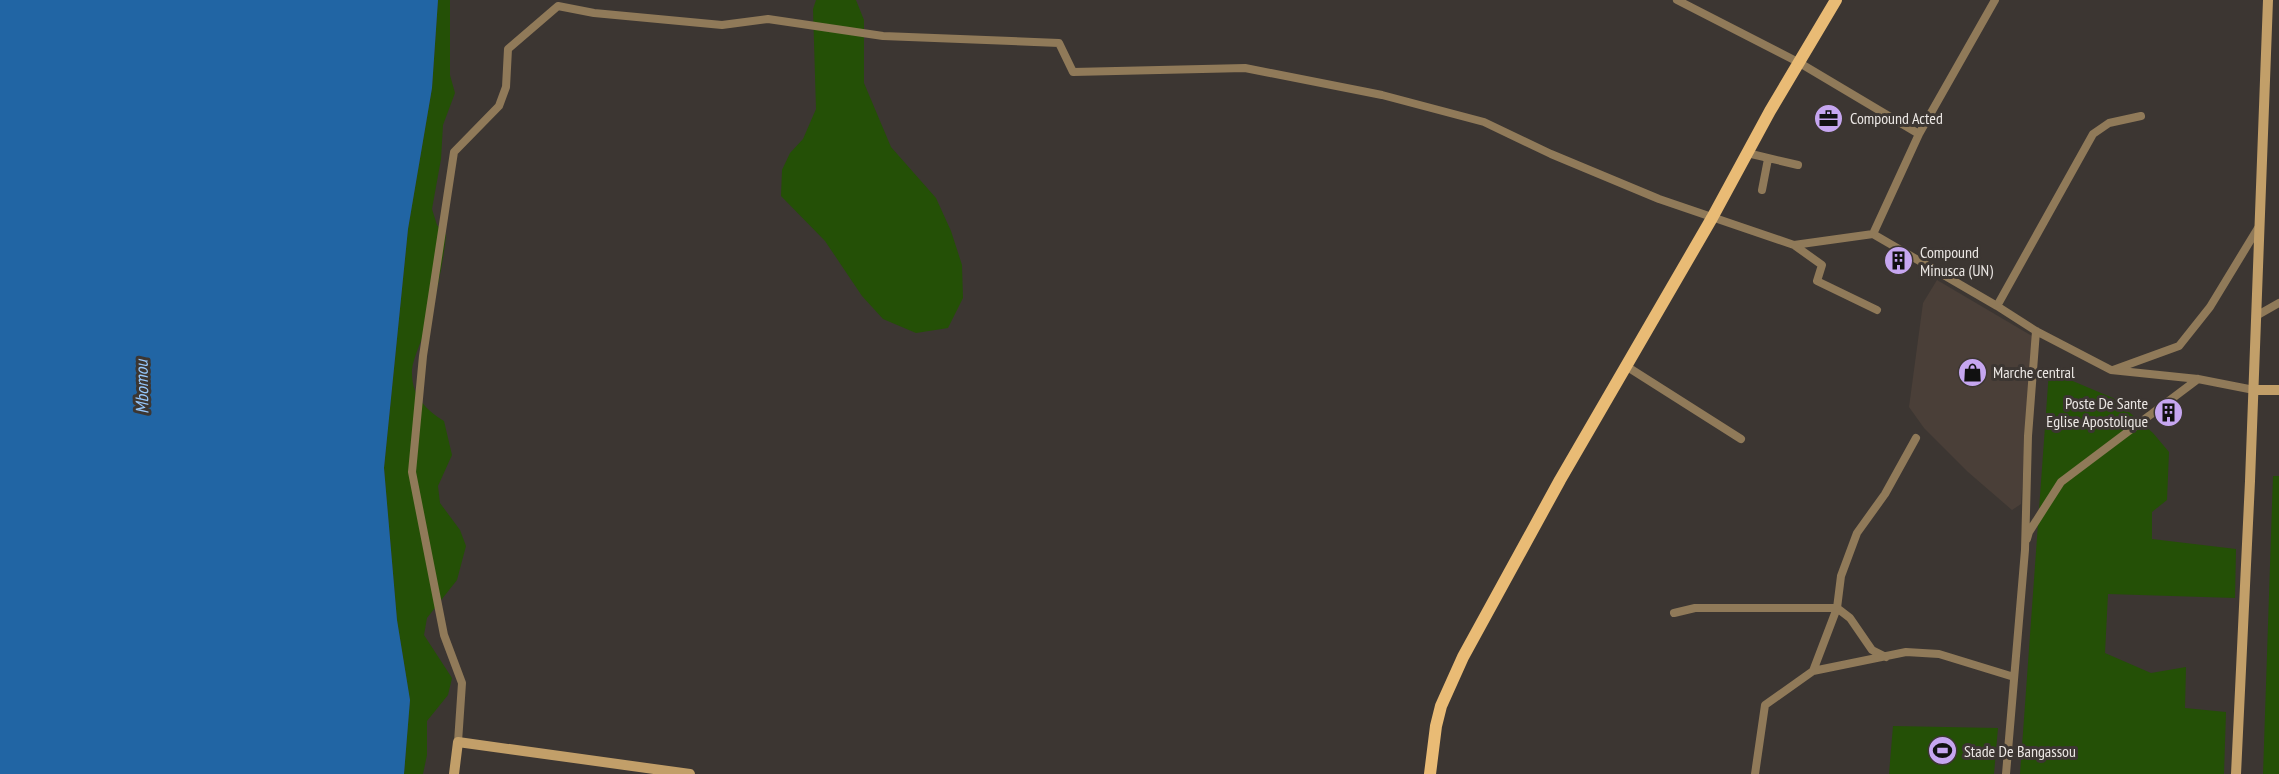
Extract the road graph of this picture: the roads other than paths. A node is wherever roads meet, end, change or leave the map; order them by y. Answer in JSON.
{"nodes":[{"id":1,"x":1677,"y":0,"type":"edge"},
{"id":2,"x":1836,"y":0,"type":"edge"},
{"id":3,"x":1995,"y":0,"type":"edge"},
{"id":4,"x":2268,"y":0,"type":"edge"},
{"id":5,"x":1798,"y":62,"type":"junction"},
{"id":6,"x":2141,"y":116,"type":"dead end"},
{"id":7,"x":1919,"y":134,"type":"junction"},
{"id":8,"x":1747,"y":153,"type":"junction"},
{"id":9,"x":1768,"y":159,"type":"junction"},
{"id":10,"x":1798,"y":165,"type":"dead end"},
{"id":11,"x":1762,"y":190,"type":"dead end"},
{"id":12,"x":1712,"y":218,"type":"junction"},
{"id":13,"x":2259,"y":226,"type":"junction"},
{"id":14,"x":1873,"y":234,"type":"junction"},
{"id":15,"x":1794,"y":245,"type":"junction"},
{"id":16,"x":2279,"y":303,"type":"edge"},
{"id":17,"x":1997,"y":306,"type":"junction"},
{"id":18,"x":1877,"y":310,"type":"dead end"},
{"id":19,"x":2256,"y":316,"type":"junction"},
{"id":20,"x":2036,"y":332,"type":"junction"},
{"id":21,"x":1626,"y":366,"type":"junction"},
{"id":22,"x":2111,"y":370,"type":"junction"},
{"id":23,"x":2198,"y":379,"type":"junction"},
{"id":24,"x":2254,"y":390,"type":"junction"},
{"id":25,"x":2279,"y":390,"type":"edge"},
{"id":26,"x":1916,"y":438,"type":"dead end"},
{"id":27,"x":1741,"y":439,"type":"dead end"},
{"id":28,"x":2025,"y":550,"type":"junction"},
{"id":29,"x":1837,"y":608,"type":"junction"},
{"id":30,"x":1674,"y":612,"type":"dead end"},
{"id":31,"x":1886,"y":657,"type":"junction"},
{"id":32,"x":1813,"y":671,"type":"junction"},
{"id":33,"x":2014,"y":677,"type":"junction"},
{"id":34,"x":458,"y":742,"type":"junction"},
{"id":35,"x":454,"y":774,"type":"edge"},
{"id":36,"x":690,"y":774,"type":"edge"},
{"id":37,"x":1430,"y":774,"type":"edge"},
{"id":38,"x":1755,"y":774,"type":"edge"},
{"id":39,"x":2006,"y":774,"type":"edge"},
{"id":40,"x":2236,"y":774,"type":"edge"}],
"edges":[{"from":1,"to":5,"type":"street"},
{"from":2,"to":5,"type":"main road"},
{"from":3,"to":7,"type":"street"},
{"from":4,"to":13,"type":"street"},
{"from":5,"to":7,"type":"street"},
{"from":5,"to":8,"type":"main road"},
{"from":6,"to":17,"type":"street"},
{"from":7,"to":14,"type":"street"},
{"from":8,"to":9,"type":"street"},
{"from":8,"to":12,"type":"main road"},
{"from":9,"to":10,"type":"street"},
{"from":9,"to":11,"type":"street"},
{"from":12,"to":15,"type":"street"},
{"from":12,"to":21,"type":"main road"},
{"from":12,"to":34,"type":"street"},
{"from":13,"to":19,"type":"street"},
{"from":13,"to":22,"type":"street"},
{"from":14,"to":15,"type":"street"},
{"from":14,"to":17,"type":"street"},
{"from":15,"to":18,"type":"street"},
{"from":16,"to":19,"type":"street"},
{"from":17,"to":20,"type":"street"},
{"from":19,"to":24,"type":"street"},
{"from":20,"to":22,"type":"street"},
{"from":20,"to":28,"type":"street"},
{"from":21,"to":27,"type":"street"},
{"from":21,"to":37,"type":"main road"},
{"from":22,"to":23,"type":"street"},
{"from":23,"to":24,"type":"street"},
{"from":23,"to":28,"type":"street"},
{"from":24,"to":25,"type":"street"},
{"from":24,"to":40,"type":"street"},
{"from":26,"to":29,"type":"street"},
{"from":28,"to":33,"type":"street"},
{"from":29,"to":30,"type":"street"},
{"from":29,"to":31,"type":"street"},
{"from":29,"to":32,"type":"street"},
{"from":31,"to":32,"type":"street"},
{"from":31,"to":33,"type":"street"},
{"from":32,"to":38,"type":"street"},
{"from":33,"to":39,"type":"street"},
{"from":34,"to":35,"type":"street"},
{"from":34,"to":36,"type":"street"}]}
